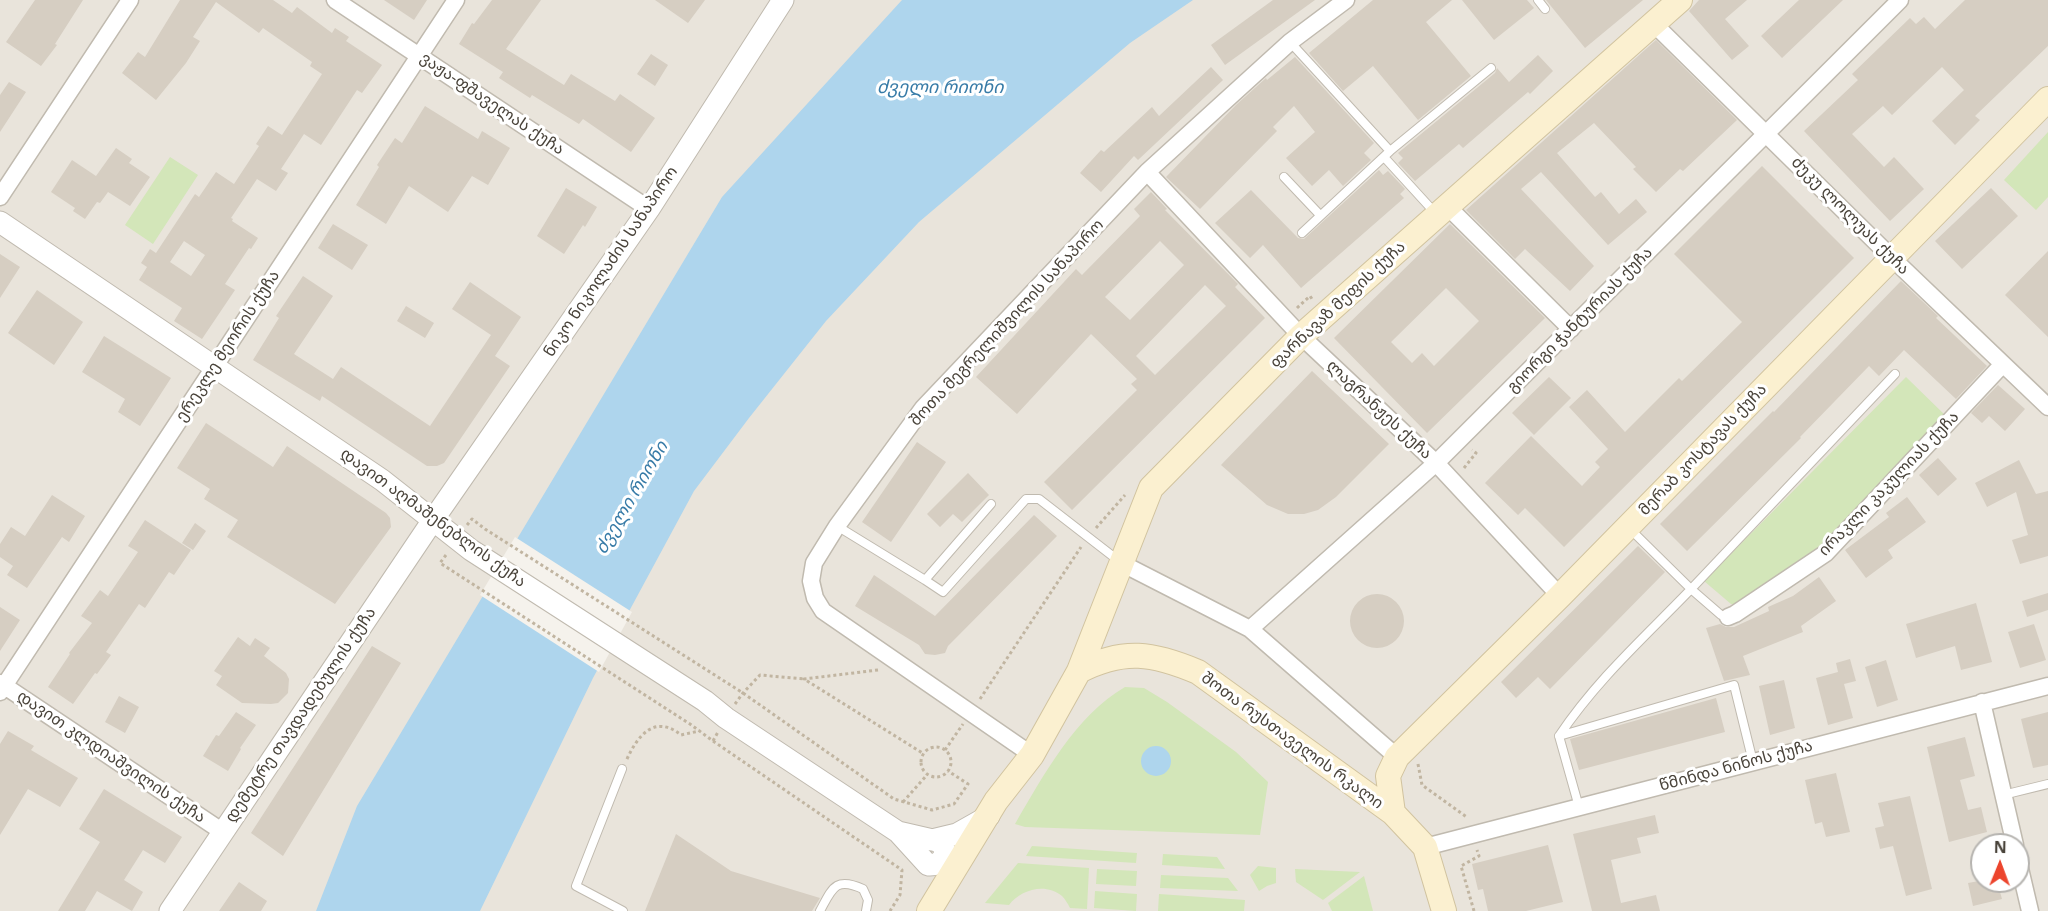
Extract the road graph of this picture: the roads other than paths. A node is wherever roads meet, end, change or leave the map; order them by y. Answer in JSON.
{"nodes":[{"id":1,"x":130,"y":0,"type":"edge"},
{"id":2,"x":335,"y":0,"type":"edge"},
{"id":3,"x":456,"y":0,"type":"edge"},
{"id":4,"x":783,"y":0,"type":"edge"},
{"id":5,"x":1346,"y":0,"type":"edge"},
{"id":6,"x":1538,"y":0,"type":"edge"},
{"id":7,"x":1680,"y":0,"type":"edge"},
{"id":8,"x":1900,"y":0,"type":"edge"},
{"id":9,"x":1545,"y":9,"type":"dead end"},
{"id":10,"x":1653,"y":23,"type":"junction"},
{"id":11,"x":1290,"y":42,"type":"junction"},
{"id":12,"x":419,"y":56,"type":"junction"},
{"id":13,"x":1491,"y":68,"type":"dead end"},
{"id":14,"x":2048,"y":99,"type":"edge"},
{"id":15,"x":1767,"y":134,"type":"junction"},
{"id":16,"x":1387,"y":154,"type":"junction"},
{"id":17,"x":1148,"y":172,"type":"junction"},
{"id":18,"x":1284,"y":177,"type":"dead end"},
{"id":19,"x":0,"y":197,"type":"edge"},
{"id":20,"x":649,"y":209,"type":"junction"},
{"id":21,"x":1442,"y":210,"type":"junction"},
{"id":22,"x":1320,"y":215,"type":"junction"},
{"id":23,"x":0,"y":222,"type":"edge"},
{"id":24,"x":1302,"y":233,"type":"dead end"},
{"id":25,"x":1891,"y":257,"type":"junction"},
{"id":26,"x":1293,"y":328,"type":"junction"},
{"id":27,"x":1571,"y":329,"type":"junction"},
{"id":28,"x":2003,"y":364,"type":"junction"},
{"id":29,"x":215,"y":366,"type":"junction"},
{"id":30,"x":1895,"y":375,"type":"dead end"},
{"id":31,"x":2048,"y":407,"type":"edge"},
{"id":32,"x":1436,"y":463,"type":"junction"},
{"id":33,"x":991,"y":504,"type":"dead end"},
{"id":34,"x":434,"y":520,"type":"junction"},
{"id":35,"x":837,"y":526,"type":"junction"},
{"id":36,"x":1627,"y":526,"type":"junction"},
{"id":37,"x":1121,"y":563,"type":"junction"},
{"id":38,"x":925,"y":580,"type":"junction"},
{"id":39,"x":1691,"y":589,"type":"junction"},
{"id":40,"x":1560,"y":596,"type":"junction"},
{"id":41,"x":1728,"y":617,"type":"joint"},
{"id":42,"x":1250,"y":629,"type":"junction"},
{"id":43,"x":1079,"y":671,"type":"junction"},
{"id":44,"x":2048,"y":686,"type":"edge"},
{"id":45,"x":1,"y":687,"type":"edge"},
{"id":46,"x":1982,"y":702,"type":"junction"},
{"id":47,"x":1559,"y":736,"type":"junction"},
{"id":48,"x":1032,"y":755,"type":"junction"},
{"id":49,"x":1407,"y":756,"type":"junction"},
{"id":50,"x":1753,"y":762,"type":"junction"},
{"id":51,"x":622,"y":769,"type":"road end"},
{"id":52,"x":2048,"y":784,"type":"edge"},
{"id":53,"x":2003,"y":795,"type":"junction"},
{"id":54,"x":1579,"y":807,"type":"junction"},
{"id":55,"x":1393,"y":813,"type":"junction"},
{"id":56,"x":989,"y":816,"type":"junction"},
{"id":57,"x":223,"y":831,"type":"junction"},
{"id":58,"x":898,"y":832,"type":"junction"},
{"id":59,"x":2012,"y":833,"type":"edge"},
{"id":60,"x":932,"y":840,"type":"junction"},
{"id":61,"x":1425,"y":847,"type":"junction"},
{"id":62,"x":922,"y":859,"type":"junction"},
{"id":63,"x":2026,"y":893,"type":"edge"},
{"id":64,"x":170,"y":911,"type":"edge"},
{"id":65,"x":623,"y":911,"type":"edge"},
{"id":66,"x":819,"y":911,"type":"edge"},
{"id":67,"x":867,"y":911,"type":"edge"},
{"id":68,"x":929,"y":911,"type":"edge"},
{"id":69,"x":1444,"y":911,"type":"edge"},
{"id":70,"x":2030,"y":911,"type":"edge"}],
"edges":[{"from":1,"to":19,"type":"street"},
{"from":2,"to":12,"type":"street","name":"ვაჟა-ფშაველას ქუჩა"},
{"from":3,"to":12,"type":"street","name":"ერეკლე მეორის ქუჩა"},
{"from":4,"to":20,"type":"street","name":"ნიკო ნიკოლაძის სანაპირო"},
{"from":5,"to":11,"type":"street","name":"შოთა მეგრელიშვილის სანაპირო"},
{"from":6,"to":9,"type":"lane"},
{"from":7,"to":10,"type":"main road","name":"ფარნავაზ მეფის ქუჩა"},
{"from":8,"to":15,"type":"street","name":"გიორგი ჭანტურიას ქუჩა"},
{"from":10,"to":15,"type":"street","name":"ძუკუ ლოლუას ქუჩა"},
{"from":10,"to":21,"type":"main road","name":"ფარნავაზ მეფის ქუჩა"},
{"from":11,"to":16,"type":"lane"},
{"from":11,"to":17,"type":"street","name":"შოთა მეგრელიშვილის სანაპირო"},
{"from":12,"to":20,"type":"street","name":"ვაჟა-ფშაველას ქუჩა"},
{"from":12,"to":29,"type":"street","name":"ერეკლე მეორის ქუჩა"},
{"from":13,"to":16,"type":"lane"},
{"from":14,"to":25,"type":"main road","name":"მერაბ კოსტავას ქუჩა"},
{"from":15,"to":25,"type":"street","name":"ძუკუ ლოლუას ქუჩა"},
{"from":15,"to":27,"type":"street","name":"გიორგი ჭანტურიას ქუჩა"},
{"from":16,"to":21,"type":"lane"},
{"from":16,"to":22,"type":"lane"},
{"from":17,"to":26,"type":"street","name":"ლაგრანჟეს ქუჩა"},
{"from":17,"to":35,"type":"street","name":"შოთა მეგრელიშვილის სანაპირო"},
{"from":18,"to":22,"type":"lane"},
{"from":20,"to":34,"type":"street","name":"ნიკო ნიკოლაძის სანაპირო"},
{"from":21,"to":26,"type":"main road","name":"ფარნავაზ მეფის ქუჩა"},
{"from":21,"to":27,"type":"street"},
{"from":22,"to":24,"type":"lane"},
{"from":23,"to":29,"type":"street","name":"დავით აღმაშენებლის ქუჩა"},
{"from":25,"to":28,"type":"street","name":"ძუკუ ლოლუას ქუჩა"},
{"from":25,"to":36,"type":"main road","name":"მერაბ კოსტავას ქუჩა"},
{"from":26,"to":32,"type":"street","name":"ლაგრანჟეს ქუჩა"},
{"from":26,"to":37,"type":"main road","name":"ფარნავაზ მეფის ქუჩა"},
{"from":27,"to":32,"type":"street","name":"გიორგი ჭანტურიას ქუჩა"},
{"from":28,"to":31,"type":"street","name":"ძუკუ ლოლუას ქუჩა"},
{"from":28,"to":41,"type":"street","name":"ირაკლი კაკულიას ქუჩა"},
{"from":29,"to":34,"type":"street","name":"დავით აღმაშენებლის ქუჩა"},
{"from":29,"to":45,"type":"street","name":"ერეკლე მეორის ქუჩა"},
{"from":30,"to":39,"type":"lane"},
{"from":32,"to":40,"type":"street","name":"ლაგრანჟეს ქუჩა"},
{"from":32,"to":42,"type":"street","name":"გიორგი ჭანტურიას ქუჩა"},
{"from":33,"to":38,"type":"lane"},
{"from":34,"to":57,"type":"street","name":"დემეტრე თავდადებულის ქუჩა"},
{"from":34,"to":58,"type":"street","name":"დავით აღმაშენებლის ქუჩა"},
{"from":35,"to":38,"type":"lane"},
{"from":35,"to":48,"type":"street","name":"შოთა მეგრელიშვილის სანაპირო"},
{"from":36,"to":39,"type":"lane","name":"ირაკლი კაკულიას ქუჩა"},
{"from":36,"to":40,"type":"main road","name":"მერაბ კოსტავას ქუჩა"},
{"from":37,"to":38,"type":"lane"},
{"from":37,"to":42,"type":"street"},
{"from":37,"to":43,"type":"main road","name":"ფარნავაზ მეფის ქუჩა"},
{"from":39,"to":41,"type":"lane","name":"ირაკლი კაკულიას ქუჩა"},
{"from":39,"to":47,"type":"lane"},
{"from":40,"to":49,"type":"main road","name":"მერაბ კოსტავას ქუჩა"},
{"from":42,"to":49,"type":"street"},
{"from":43,"to":48,"type":"main road"},
{"from":43,"to":55,"type":"main road","name":"შოთა რუსთაველის რკალი"},
{"from":44,"to":46,"type":"street","name":"წმინდა ნინოს ქუჩა"},
{"from":45,"to":57,"type":"street","name":"დავით კლდიაშვილის ქუჩა"},
{"from":46,"to":50,"type":"street","name":"წმინდა ნინოს ქუჩა"},
{"from":46,"to":53,"type":"street"},
{"from":47,"to":50,"type":"lane"},
{"from":47,"to":54,"type":"lane"},
{"from":48,"to":56,"type":"main road"},
{"from":49,"to":55,"type":"main road","name":"მერაბ კოსტავას ქუჩა"},
{"from":50,"to":54,"type":"street","name":"წმინდა ნინოს ქუჩა"},
{"from":51,"to":65,"type":"lane"},
{"from":52,"to":53,"type":"lane"},
{"from":53,"to":59,"type":"street"},
{"from":54,"to":61,"type":"street","name":"წმინდა ნინოს ქუჩა"},
{"from":55,"to":61,"type":"main road","name":"შოთა რუსთაველის რკალი"},
{"from":56,"to":60,"type":"street","name":"დავით აღმაშენებლის ქუჩა"},
{"from":56,"to":68,"type":"main road"},
{"from":57,"to":64,"type":"street","name":"დემეტრე თავდადებულის ქუჩა"},
{"from":58,"to":60,"type":"street","name":"დავით აღმაშენებლის ქუჩა"},
{"from":58,"to":62,"type":"street","name":"დავით აღმაშენებლის ქუჩა"},
{"from":60,"to":62,"type":"street"},
{"from":61,"to":69,"type":"main road","name":"შოთა რუსთაველის რკალი"},
{"from":62,"to":68,"type":"street","name":"დავით აღმაშენებლის ქუჩა"},
{"from":63,"to":70,"type":"street"},
{"from":66,"to":67,"type":"lane"}]}
